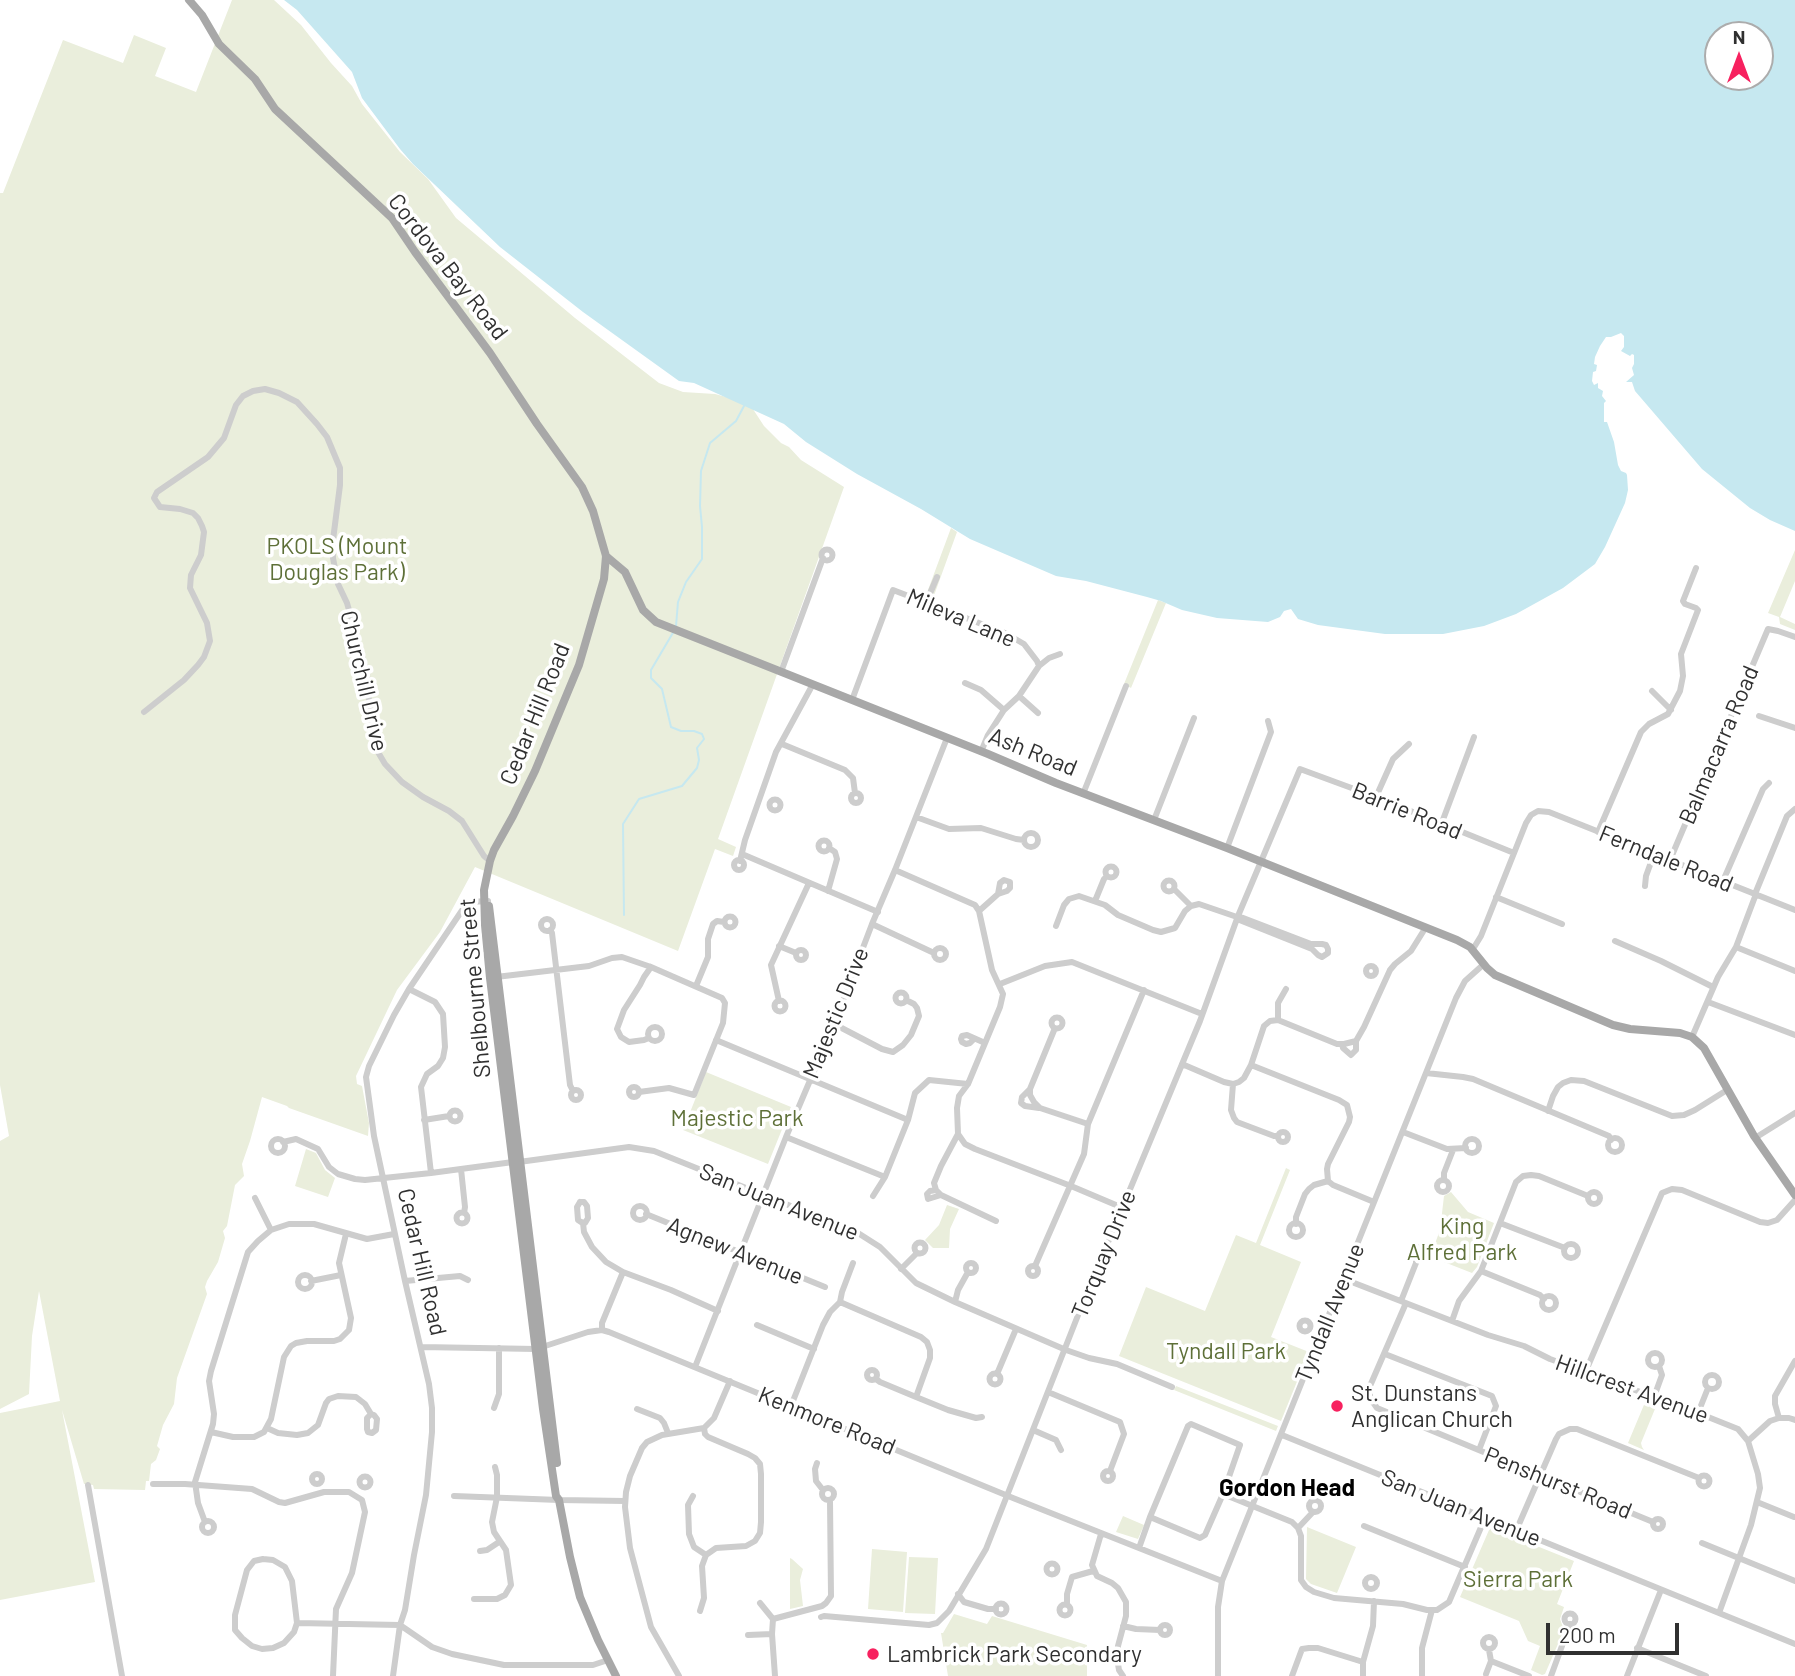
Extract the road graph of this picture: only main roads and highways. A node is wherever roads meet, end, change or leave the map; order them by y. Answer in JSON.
{"nodes":[{"id":1,"x":189,"y":0,"type":"edge"},
{"id":2,"x":606,"y":556,"type":"junction"},
{"id":3,"x":486,"y":882,"type":"joint"},
{"id":4,"x":1795,"y":1198,"type":"edge"},
{"id":5,"x":617,"y":1676,"type":"edge"}],
"edges":[{"from":1,"to":2,"type":"main road","name":"Cordova Bay Road"},
{"from":2,"to":3,"type":"main road","name":"Cedar Hill Road"},
{"from":2,"to":4,"type":"main road","name":"Ash Road"},
{"from":3,"to":5,"type":"main road","name":"Shelbourne Street"}]}
